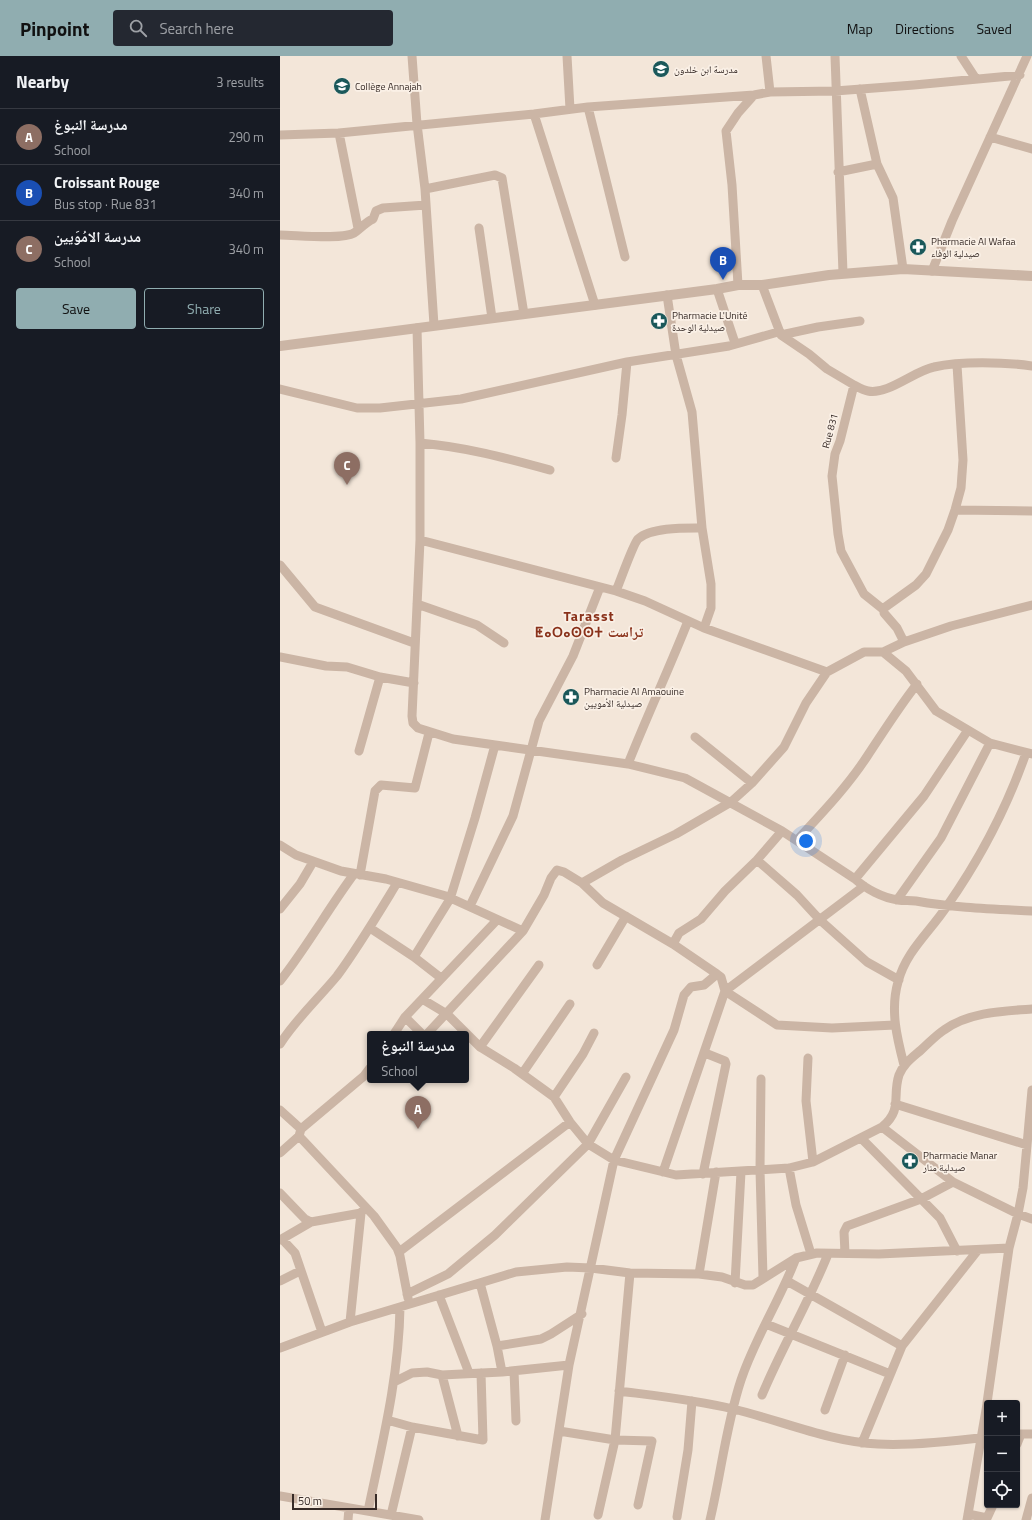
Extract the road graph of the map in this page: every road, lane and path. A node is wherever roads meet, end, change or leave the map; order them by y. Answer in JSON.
{"nodes":[{"id":1,"x":412,"y":56,"type":"edge"},
{"id":2,"x":568,"y":56,"type":"edge"},
{"id":3,"x":766,"y":56,"type":"edge"},
{"id":4,"x":834,"y":56,"type":"edge"},
{"id":5,"x":961,"y":56,"type":"edge"},
{"id":6,"x":1027,"y":56,"type":"edge"},
{"id":7,"x":1020,"y":75,"type":"junction"},
{"id":8,"x":976,"y":79,"type":"junction"},
{"id":9,"x":860,"y":89,"type":"junction"},
{"id":10,"x":835,"y":91,"type":"junction"},
{"id":11,"x":770,"y":92,"type":"junction"},
{"id":12,"x":754,"y":95,"type":"junction"},
{"id":13,"x":588,"y":107,"type":"junction"},
{"id":14,"x":570,"y":109,"type":"junction"},
{"id":15,"x":534,"y":114,"type":"junction"},
{"id":16,"x":417,"y":124,"type":"junction"},
{"id":17,"x":339,"y":133,"type":"junction"},
{"id":18,"x":280,"y":136,"type":"edge"},
{"id":19,"x":990,"y":136,"type":"junction"},
{"id":20,"x":1032,"y":150,"type":"edge"},
{"id":21,"x":877,"y":164,"type":"junction"},
{"id":22,"x":838,"y":172,"type":"junction"},
{"id":23,"x":425,"y":189,"type":"junction"},
{"id":24,"x":426,"y":205,"type":"junction"},
{"id":25,"x":358,"y":228,"type":"junction"},
{"id":26,"x":479,"y":228,"type":"dead end"},
{"id":27,"x":280,"y":235,"type":"edge"},
{"id":28,"x":624,"y":257,"type":"dead end"},
{"id":29,"x":903,"y":269,"type":"junction"},
{"id":30,"x":932,"y":271,"type":"junction"},
{"id":31,"x":843,"y":273,"type":"junction"},
{"id":32,"x":1032,"y":276,"type":"edge"},
{"id":33,"x":738,"y":285,"type":"junction"},
{"id":34,"x":762,"y":285,"type":"junction"},
{"id":35,"x":717,"y":289,"type":"junction"},
{"id":36,"x":667,"y":295,"type":"junction"},
{"id":37,"x":595,"y":305,"type":"junction"},
{"id":38,"x":524,"y":314,"type":"junction"},
{"id":39,"x":492,"y":318,"type":"junction"},
{"id":40,"x":860,"y":321,"type":"dead end"},
{"id":41,"x":434,"y":325,"type":"junction"},
{"id":42,"x":417,"y":328,"type":"junction"},
{"id":43,"x":779,"y":334,"type":"junction"},
{"id":44,"x":736,"y":343,"type":"junction"},
{"id":45,"x":280,"y":346,"type":"edge"},
{"id":46,"x":676,"y":355,"type":"junction"},
{"id":47,"x":627,"y":362,"type":"junction"},
{"id":48,"x":957,"y":365,"type":"junction"},
{"id":49,"x":1032,"y":366,"type":"edge"},
{"id":50,"x":854,"y":385,"type":"junction"},
{"id":51,"x":280,"y":389,"type":"edge"},
{"id":52,"x":419,"y":403,"type":"junction"},
{"id":53,"x":420,"y":443,"type":"junction"},
{"id":54,"x":616,"y":458,"type":"dead end"},
{"id":55,"x":550,"y":470,"type":"dead end"},
{"id":56,"x":955,"y":510,"type":"junction"},
{"id":57,"x":1032,"y":511,"type":"edge"},
{"id":58,"x":702,"y":528,"type":"junction"},
{"id":59,"x":420,"y":540,"type":"junction"},
{"id":60,"x":280,"y":565,"type":"edge"},
{"id":61,"x":600,"y":587,"type":"junction"},
{"id":62,"x":616,"y":591,"type":"junction"},
{"id":63,"x":417,"y":604,"type":"junction"},
{"id":64,"x":1032,"y":605,"type":"edge"},
{"id":65,"x":884,"y":610,"type":"junction"},
{"id":66,"x":688,"y":621,"type":"junction"},
{"id":67,"x":704,"y":628,"type":"junction"},
{"id":68,"x":904,"y":642,"type":"junction"},
{"id":69,"x":414,"y":644,"type":"junction"},
{"id":70,"x":504,"y":644,"type":"dead end"},
{"id":71,"x":883,"y":652,"type":"junction"},
{"id":72,"x":280,"y":657,"type":"edge"},
{"id":73,"x":827,"y":672,"type":"junction"},
{"id":74,"x":380,"y":677,"type":"junction"},
{"id":75,"x":414,"y":683,"type":"junction"},
{"id":76,"x":917,"y":684,"type":"junction"},
{"id":77,"x":968,"y":730,"type":"junction"},
{"id":78,"x":429,"y":733,"type":"junction"},
{"id":79,"x":695,"y":737,"type":"dead end"},
{"id":80,"x":990,"y":743,"type":"junction"},
{"id":81,"x":495,"y":745,"type":"junction"},
{"id":82,"x":359,"y":751,"type":"dead end"},
{"id":83,"x":530,"y":751,"type":"junction"},
{"id":84,"x":1029,"y":753,"type":"edge"},
{"id":85,"x":628,"y":764,"type":"junction"},
{"id":86,"x":752,"y":783,"type":"junction"},
{"id":87,"x":731,"y":802,"type":"junction"},
{"id":88,"x":782,"y":831,"type":"junction"},
{"id":89,"x":797,"y":840,"type":"junction"},
{"id":90,"x":280,"y":846,"type":"edge"},
{"id":91,"x":758,"y":860,"type":"junction"},
{"id":92,"x":313,"y":862,"type":"junction"},
{"id":93,"x":357,"y":874,"type":"junction"},
{"id":94,"x":855,"y":879,"type":"junction"},
{"id":95,"x":397,"y":883,"type":"junction"},
{"id":96,"x":582,"y":884,"type":"junction"},
{"id":97,"x":864,"y":886,"type":"junction"},
{"id":98,"x":450,"y":899,"type":"junction"},
{"id":99,"x":897,"y":900,"type":"junction"},
{"id":100,"x":470,"y":906,"type":"junction"},
{"id":101,"x":947,"y":907,"type":"junction"},
{"id":102,"x":280,"y":910,"type":"edge"},
{"id":103,"x":1032,"y":912,"type":"edge"},
{"id":104,"x":626,"y":916,"type":"junction"},
{"id":105,"x":497,"y":920,"type":"junction"},
{"id":106,"x":820,"y":920,"type":"junction"},
{"id":107,"x":370,"y":928,"type":"junction"},
{"id":108,"x":524,"y":932,"type":"junction"},
{"id":109,"x":673,"y":944,"type":"junction"},
{"id":110,"x":414,"y":957,"type":"junction"},
{"id":111,"x":597,"y":964,"type":"dead end"},
{"id":112,"x":539,"y":965,"type":"dead end"},
{"id":113,"x":717,"y":974,"type":"junction"},
{"id":114,"x":441,"y":978,"type":"junction"},
{"id":115,"x":899,"y":980,"type":"junction"},
{"id":116,"x":280,"y":981,"type":"edge"},
{"id":117,"x":725,"y":991,"type":"junction"},
{"id":118,"x":422,"y":999,"type":"junction"},
{"id":119,"x":570,"y":1004,"type":"dead end"},
{"id":120,"x":1032,"y":1009,"type":"edge"},
{"id":121,"x":447,"y":1014,"type":"junction"},
{"id":122,"x":404,"y":1017,"type":"junction"},
{"id":123,"x":896,"y":1025,"type":"junction"},
{"id":124,"x":396,"y":1031,"type":"edge"},
{"id":125,"x":419,"y":1031,"type":"edge"},
{"id":126,"x":430,"y":1031,"type":"edge"},
{"id":127,"x":464,"y":1031,"type":"edge"},
{"id":128,"x":594,"y":1033,"type":"dead end"},
{"id":129,"x":469,"y":1036,"type":"edge"},
{"id":130,"x":280,"y":1044,"type":"edge"},
{"id":131,"x":480,"y":1047,"type":"junction"},
{"id":132,"x":705,"y":1053,"type":"junction"},
{"id":133,"x":808,"y":1058,"type":"dead end"},
{"id":134,"x":904,"y":1065,"type":"junction"},
{"id":135,"x":367,"y":1072,"type":"edge"},
{"id":136,"x":522,"y":1074,"type":"junction"},
{"id":137,"x":626,"y":1077,"type":"dead end"},
{"id":138,"x":761,"y":1079,"type":"dead end"},
{"id":139,"x":1032,"y":1090,"type":"edge"},
{"id":140,"x":554,"y":1097,"type":"junction"},
{"id":141,"x":895,"y":1104,"type":"junction"},
{"id":142,"x":280,"y":1110,"type":"edge"},
{"id":143,"x":570,"y":1122,"type":"junction"},
{"id":144,"x":882,"y":1127,"type":"junction"},
{"id":145,"x":300,"y":1132,"type":"junction"},
{"id":146,"x":861,"y":1138,"type":"junction"},
{"id":147,"x":588,"y":1144,"type":"junction"},
{"id":148,"x":1027,"y":1145,"type":"junction"},
{"id":149,"x":280,"y":1153,"type":"edge"},
{"id":150,"x":614,"y":1160,"type":"junction"},
{"id":151,"x":813,"y":1162,"type":"junction"},
{"id":152,"x":789,"y":1168,"type":"junction"},
{"id":153,"x":760,"y":1170,"type":"junction"},
{"id":154,"x":663,"y":1172,"type":"junction"},
{"id":155,"x":716,"y":1172,"type":"junction"},
{"id":156,"x":741,"y":1172,"type":"junction"},
{"id":157,"x":703,"y":1174,"type":"junction"},
{"id":158,"x":953,"y":1182,"type":"junction"},
{"id":159,"x":280,"y":1193,"type":"edge"},
{"id":160,"x":920,"y":1199,"type":"junction"},
{"id":161,"x":363,"y":1210,"type":"junction"},
{"id":162,"x":1018,"y":1214,"type":"junction"},
{"id":163,"x":1032,"y":1219,"type":"edge"},
{"id":164,"x":311,"y":1222,"type":"junction"},
{"id":165,"x":281,"y":1239,"type":"edge"},
{"id":166,"x":1009,"y":1248,"type":"junction"},
{"id":167,"x":978,"y":1250,"type":"junction"},
{"id":168,"x":957,"y":1251,"type":"junction"},
{"id":169,"x":399,"y":1252,"type":"junction"},
{"id":170,"x":811,"y":1254,"type":"junction"},
{"id":171,"x":828,"y":1254,"type":"junction"},
{"id":172,"x":844,"y":1254,"type":"junction"},
{"id":173,"x":796,"y":1258,"type":"junction"},
{"id":174,"x":590,"y":1268,"type":"junction"},
{"id":175,"x":300,"y":1271,"type":"junction"},
{"id":176,"x":630,"y":1273,"type":"junction"},
{"id":177,"x":699,"y":1274,"type":"junction"},
{"id":178,"x":764,"y":1278,"type":"junction"},
{"id":179,"x":280,"y":1281,"type":"edge"},
{"id":180,"x":787,"y":1281,"type":"junction"},
{"id":181,"x":480,"y":1283,"type":"junction"},
{"id":182,"x":735,"y":1284,"type":"junction"},
{"id":183,"x":407,"y":1294,"type":"junction"},
{"id":184,"x":439,"y":1294,"type":"junction"},
{"id":185,"x":810,"y":1295,"type":"junction"},
{"id":186,"x":409,"y":1304,"type":"junction"},
{"id":187,"x":400,"y":1307,"type":"junction"},
{"id":188,"x":582,"y":1314,"type":"junction"},
{"id":189,"x":350,"y":1322,"type":"junction"},
{"id":190,"x":766,"y":1324,"type":"junction"},
{"id":191,"x":322,"y":1332,"type":"junction"},
{"id":192,"x":790,"y":1333,"type":"junction"},
{"id":193,"x":497,"y":1346,"type":"junction"},
{"id":194,"x":902,"y":1346,"type":"junction"},
{"id":195,"x":280,"y":1348,"type":"edge"},
{"id":196,"x":844,"y":1355,"type":"junction"},
{"id":197,"x":569,"y":1366,"type":"junction"},
{"id":198,"x":514,"y":1371,"type":"junction"},
{"id":199,"x":502,"y":1372,"type":"junction"},
{"id":200,"x":469,"y":1373,"type":"junction"},
{"id":201,"x":482,"y":1373,"type":"junction"},
{"id":202,"x":890,"y":1374,"type":"junction"},
{"id":203,"x":442,"y":1375,"type":"junction"},
{"id":204,"x":394,"y":1382,"type":"junction"},
{"id":205,"x":620,"y":1391,"type":"junction"},
{"id":206,"x":762,"y":1395,"type":"dead end"},
{"id":207,"x":692,"y":1400,"type":"junction"},
{"id":208,"x":987,"y":1400,"type":"edge"},
{"id":209,"x":733,"y":1409,"type":"junction"},
{"id":210,"x":824,"y":1410,"type":"dead end"},
{"id":211,"x":387,"y":1420,"type":"junction"},
{"id":212,"x":516,"y":1421,"type":"dead end"},
{"id":213,"x":412,"y":1427,"type":"junction"},
{"id":214,"x":559,"y":1431,"type":"junction"},
{"id":215,"x":1020,"y":1434,"type":"edge"},
{"id":216,"x":1032,"y":1434,"type":"edge"},
{"id":217,"x":458,"y":1436,"type":"junction"},
{"id":218,"x":984,"y":1437,"type":"edge"},
{"id":219,"x":615,"y":1440,"type":"junction"},
{"id":220,"x":984,"y":1441,"type":"edge"},
{"id":221,"x":862,"y":1443,"type":"junction"},
{"id":222,"x":280,"y":1496,"type":"edge"},
{"id":223,"x":1032,"y":1498,"type":"edge"},
{"id":224,"x":638,"y":1505,"type":"dead end"},
{"id":225,"x":349,"y":1508,"type":"junction"},
{"id":226,"x":992,"y":1508,"type":"edge"},
{"id":227,"x":368,"y":1511,"type":"junction"},
{"id":228,"x":391,"y":1515,"type":"junction"},
{"id":229,"x":598,"y":1515,"type":"dead end"},
{"id":230,"x":677,"y":1517,"type":"dead end"},
{"id":231,"x":967,"y":1517,"type":"edge"},
{"id":232,"x":348,"y":1520,"type":"edge"},
{"id":233,"x":419,"y":1520,"type":"edge"},
{"id":234,"x":545,"y":1520,"type":"edge"},
{"id":235,"x":710,"y":1520,"type":"edge"},
{"id":236,"x":1026,"y":1520,"type":"edge"}],
"edges":[{"from":1,"to":16,"type":"street"},
{"from":2,"to":14,"type":"street"},
{"from":3,"to":11,"type":"street"},
{"from":4,"to":10,"type":"street"},
{"from":5,"to":8,"type":"street"},
{"from":6,"to":7,"type":"street"},
{"from":7,"to":8,"type":"street"},
{"from":7,"to":19,"type":"street"},
{"from":8,"to":9,"type":"street"},
{"from":9,"to":10,"type":"street"},
{"from":9,"to":21,"type":"street"},
{"from":10,"to":11,"type":"street"},
{"from":10,"to":22,"type":"street"},
{"from":11,"to":12,"type":"street"},
{"from":12,"to":13,"type":"street"},
{"from":12,"to":33,"type":"street"},
{"from":13,"to":14,"type":"street"},
{"from":13,"to":28,"type":"street"},
{"from":14,"to":15,"type":"street"},
{"from":15,"to":16,"type":"street"},
{"from":15,"to":37,"type":"street"},
{"from":16,"to":17,"type":"street"},
{"from":16,"to":23,"type":"street"},
{"from":17,"to":18,"type":"street"},
{"from":17,"to":25,"type":"street"},
{"from":19,"to":20,"type":"street"},
{"from":19,"to":30,"type":"street"},
{"from":21,"to":22,"type":"street"},
{"from":21,"to":29,"type":"street"},
{"from":22,"to":31,"type":"street"},
{"from":23,"to":24,"type":"street"},
{"from":23,"to":38,"type":"street"},
{"from":24,"to":25,"type":"street"},
{"from":24,"to":41,"type":"street"},
{"from":25,"to":27,"type":"street"},
{"from":26,"to":39,"type":"street"},
{"from":29,"to":30,"type":"street"},
{"from":29,"to":31,"type":"street"},
{"from":30,"to":32,"type":"street"},
{"from":31,"to":34,"type":"street"},
{"from":33,"to":34,"type":"street"},
{"from":33,"to":35,"type":"street"},
{"from":34,"to":43,"type":"street"},
{"from":35,"to":36,"type":"street"},
{"from":35,"to":44,"type":"street"},
{"from":36,"to":37,"type":"street"},
{"from":36,"to":46,"type":"street"},
{"from":37,"to":38,"type":"street"},
{"from":38,"to":39,"type":"street"},
{"from":39,"to":41,"type":"street"},
{"from":40,"to":43,"type":"street"},
{"from":41,"to":42,"type":"street"},
{"from":42,"to":45,"type":"street"},
{"from":42,"to":52,"type":"street"},
{"from":43,"to":44,"type":"street"},
{"from":43,"to":50,"type":"street"},
{"from":44,"to":46,"type":"street"},
{"from":46,"to":47,"type":"street"},
{"from":46,"to":58,"type":"street"},
{"from":47,"to":52,"type":"street"},
{"from":47,"to":54,"type":"street"},
{"from":48,"to":49,"type":"street"},
{"from":48,"to":50,"type":"street"},
{"from":48,"to":56,"type":"street"},
{"from":50,"to":65,"type":"street","name":"Rue 831"},
{"from":51,"to":52,"type":"street"},
{"from":52,"to":53,"type":"street"},
{"from":53,"to":55,"type":"street"},
{"from":53,"to":59,"type":"street"},
{"from":56,"to":57,"type":"street"},
{"from":56,"to":65,"type":"street"},
{"from":58,"to":62,"type":"street"},
{"from":58,"to":67,"type":"street"},
{"from":59,"to":61,"type":"street"},
{"from":59,"to":63,"type":"street"},
{"from":60,"to":69,"type":"street"},
{"from":61,"to":62,"type":"street"},
{"from":61,"to":83,"type":"street"},
{"from":62,"to":66,"type":"street"},
{"from":63,"to":69,"type":"street"},
{"from":63,"to":70,"type":"street"},
{"from":64,"to":68,"type":"street"},
{"from":65,"to":68,"type":"street","name":"Rue 831"},
{"from":66,"to":67,"type":"street"},
{"from":66,"to":85,"type":"street"},
{"from":67,"to":73,"type":"street"},
{"from":68,"to":71,"type":"street"},
{"from":69,"to":75,"type":"street"},
{"from":71,"to":73,"type":"street"},
{"from":71,"to":76,"type":"street"},
{"from":72,"to":74,"type":"street"},
{"from":73,"to":86,"type":"street"},
{"from":74,"to":75,"type":"street"},
{"from":74,"to":82,"type":"street"},
{"from":75,"to":78,"type":"street"},
{"from":76,"to":77,"type":"street"},
{"from":76,"to":89,"type":"street"},
{"from":77,"to":80,"type":"street"},
{"from":77,"to":94,"type":"street"},
{"from":78,"to":81,"type":"street"},
{"from":78,"to":93,"type":"street"},
{"from":79,"to":86,"type":"street"},
{"from":80,"to":84,"type":"street"},
{"from":80,"to":99,"type":"street"},
{"from":81,"to":83,"type":"street"},
{"from":81,"to":98,"type":"street"},
{"from":83,"to":85,"type":"street"},
{"from":83,"to":100,"type":"street"},
{"from":84,"to":101,"type":"street"},
{"from":85,"to":87,"type":"street"},
{"from":86,"to":87,"type":"street"},
{"from":87,"to":88,"type":"street"},
{"from":87,"to":96,"type":"street"},
{"from":88,"to":89,"type":"street"},
{"from":88,"to":91,"type":"street"},
{"from":89,"to":94,"type":"street"},
{"from":90,"to":92,"type":"street"},
{"from":91,"to":106,"type":"street"},
{"from":91,"to":109,"type":"street"},
{"from":92,"to":93,"type":"street"},
{"from":92,"to":102,"type":"street"},
{"from":93,"to":95,"type":"street"},
{"from":93,"to":116,"type":"street"},
{"from":94,"to":97,"type":"street"},
{"from":95,"to":98,"type":"street"},
{"from":95,"to":107,"type":"street"},
{"from":96,"to":104,"type":"street"},
{"from":96,"to":108,"type":"street"},
{"from":97,"to":99,"type":"street"},
{"from":97,"to":106,"type":"street"},
{"from":98,"to":100,"type":"street"},
{"from":98,"to":110,"type":"street"},
{"from":99,"to":101,"type":"street"},
{"from":100,"to":105,"type":"street"},
{"from":101,"to":103,"type":"street"},
{"from":101,"to":115,"type":"street"},
{"from":104,"to":109,"type":"street"},
{"from":104,"to":111,"type":"street"},
{"from":105,"to":108,"type":"street"},
{"from":105,"to":114,"type":"street"},
{"from":106,"to":115,"type":"street"},
{"from":106,"to":117,"type":"street"},
{"from":107,"to":110,"type":"street"},
{"from":107,"to":130,"type":"street"},
{"from":108,"to":121,"type":"street"},
{"from":109,"to":113,"type":"street"},
{"from":110,"to":114,"type":"street"},
{"from":112,"to":131,"type":"street"},
{"from":113,"to":117,"type":"street"},
{"from":113,"to":150,"type":"street"},
{"from":114,"to":118,"type":"street"},
{"from":115,"to":123,"type":"street"},
{"from":117,"to":123,"type":"street"},
{"from":117,"to":132,"type":"street"},
{"from":118,"to":121,"type":"street"},
{"from":118,"to":122,"type":"street"},
{"from":119,"to":136,"type":"street"},
{"from":120,"to":134,"type":"street"},
{"from":121,"to":126,"type":"street"},
{"from":121,"to":127,"type":"street"},
{"from":122,"to":124,"type":"street"},
{"from":122,"to":125,"type":"street"},
{"from":123,"to":134,"type":"street"},
{"from":128,"to":140,"type":"street"},
{"from":129,"to":131,"type":"street"},
{"from":131,"to":136,"type":"street"},
{"from":132,"to":154,"type":"street"},
{"from":132,"to":157,"type":"street"},
{"from":133,"to":151,"type":"street"},
{"from":134,"to":141,"type":"street"},
{"from":135,"to":145,"type":"street"},
{"from":136,"to":140,"type":"street"},
{"from":137,"to":147,"type":"street"},
{"from":138,"to":153,"type":"street"},
{"from":139,"to":148,"type":"street"},
{"from":140,"to":143,"type":"street"},
{"from":141,"to":144,"type":"street"},
{"from":141,"to":148,"type":"street"},
{"from":142,"to":145,"type":"street"},
{"from":143,"to":147,"type":"street"},
{"from":143,"to":169,"type":"street"},
{"from":144,"to":146,"type":"street"},
{"from":144,"to":158,"type":"street"},
{"from":145,"to":149,"type":"street"},
{"from":145,"to":161,"type":"street"},
{"from":146,"to":151,"type":"street"},
{"from":146,"to":160,"type":"street"},
{"from":147,"to":150,"type":"street"},
{"from":147,"to":183,"type":"street"},
{"from":148,"to":162,"type":"street"},
{"from":150,"to":154,"type":"street"},
{"from":150,"to":174,"type":"street"},
{"from":151,"to":152,"type":"street"},
{"from":152,"to":153,"type":"street"},
{"from":152,"to":170,"type":"street"},
{"from":153,"to":156,"type":"street"},
{"from":153,"to":178,"type":"street"},
{"from":154,"to":157,"type":"street"},
{"from":155,"to":156,"type":"street"},
{"from":155,"to":157,"type":"street"},
{"from":155,"to":177,"type":"street"},
{"from":156,"to":182,"type":"street"},
{"from":158,"to":160,"type":"street"},
{"from":158,"to":162,"type":"street"},
{"from":159,"to":164,"type":"street"},
{"from":160,"to":168,"type":"street"},
{"from":160,"to":172,"type":"street"},
{"from":161,"to":164,"type":"street"},
{"from":161,"to":169,"type":"street"},
{"from":161,"to":189,"type":"street"},
{"from":162,"to":163,"type":"street"},
{"from":162,"to":166,"type":"street"},
{"from":164,"to":165,"type":"street"},
{"from":165,"to":175,"type":"street"},
{"from":166,"to":167,"type":"street"},
{"from":166,"to":208,"type":"street"},
{"from":167,"to":168,"type":"street"},
{"from":167,"to":194,"type":"street"},
{"from":168,"to":172,"type":"street"},
{"from":169,"to":183,"type":"street"},
{"from":170,"to":171,"type":"street"},
{"from":170,"to":173,"type":"street"},
{"from":171,"to":172,"type":"street"},
{"from":171,"to":185,"type":"street"},
{"from":173,"to":178,"type":"street"},
{"from":173,"to":180,"type":"street"},
{"from":174,"to":176,"type":"street"},
{"from":174,"to":181,"type":"street"},
{"from":174,"to":188,"type":"street"},
{"from":175,"to":179,"type":"street"},
{"from":175,"to":191,"type":"street"},
{"from":176,"to":177,"type":"street"},
{"from":176,"to":205,"type":"street"},
{"from":177,"to":182,"type":"street"},
{"from":178,"to":182,"type":"street"},
{"from":180,"to":185,"type":"street"},
{"from":180,"to":190,"type":"street"},
{"from":181,"to":184,"type":"street"},
{"from":181,"to":193,"type":"street"},
{"from":183,"to":186,"type":"street"},
{"from":184,"to":186,"type":"street"},
{"from":184,"to":200,"type":"street"},
{"from":185,"to":192,"type":"street"},
{"from":185,"to":194,"type":"street"},
{"from":186,"to":187,"type":"street"},
{"from":187,"to":189,"type":"street"},
{"from":187,"to":204,"type":"street"},
{"from":188,"to":193,"type":"street"},
{"from":188,"to":197,"type":"street"},
{"from":189,"to":191,"type":"street"},
{"from":190,"to":192,"type":"street"},
{"from":190,"to":209,"type":"street"},
{"from":191,"to":195,"type":"street"},
{"from":192,"to":196,"type":"street"},
{"from":192,"to":206,"type":"street"},
{"from":193,"to":199,"type":"street"},
{"from":194,"to":202,"type":"street"},
{"from":196,"to":202,"type":"street"},
{"from":196,"to":210,"type":"street"},
{"from":197,"to":198,"type":"street"},
{"from":197,"to":214,"type":"street"},
{"from":198,"to":199,"type":"street"},
{"from":198,"to":212,"type":"street"},
{"from":199,"to":201,"type":"street"},
{"from":200,"to":201,"type":"street"},
{"from":200,"to":203,"type":"street"},
{"from":201,"to":217,"type":"street"},
{"from":202,"to":221,"type":"street"},
{"from":203,"to":204,"type":"street"},
{"from":203,"to":217,"type":"street"},
{"from":204,"to":211,"type":"street"},
{"from":205,"to":207,"type":"street"},
{"from":205,"to":219,"type":"street"},
{"from":207,"to":209,"type":"street"},
{"from":207,"to":230,"type":"street"},
{"from":209,"to":221,"type":"street"},
{"from":209,"to":235,"type":"street"},
{"from":211,"to":213,"type":"street"},
{"from":211,"to":227,"type":"street"},
{"from":213,"to":217,"type":"street"},
{"from":213,"to":228,"type":"street"},
{"from":214,"to":219,"type":"street"},
{"from":214,"to":234,"type":"street"},
{"from":215,"to":216,"type":"street"},
{"from":218,"to":221,"type":"street"},
{"from":219,"to":224,"type":"street"},
{"from":219,"to":229,"type":"street"},
{"from":220,"to":231,"type":"street"},
{"from":222,"to":225,"type":"street"},
{"from":223,"to":236,"type":"street"},
{"from":225,"to":227,"type":"street"},
{"from":225,"to":232,"type":"street"},
{"from":226,"to":231,"type":"street"},
{"from":227,"to":228,"type":"street"},
{"from":228,"to":233,"type":"street"}]}
